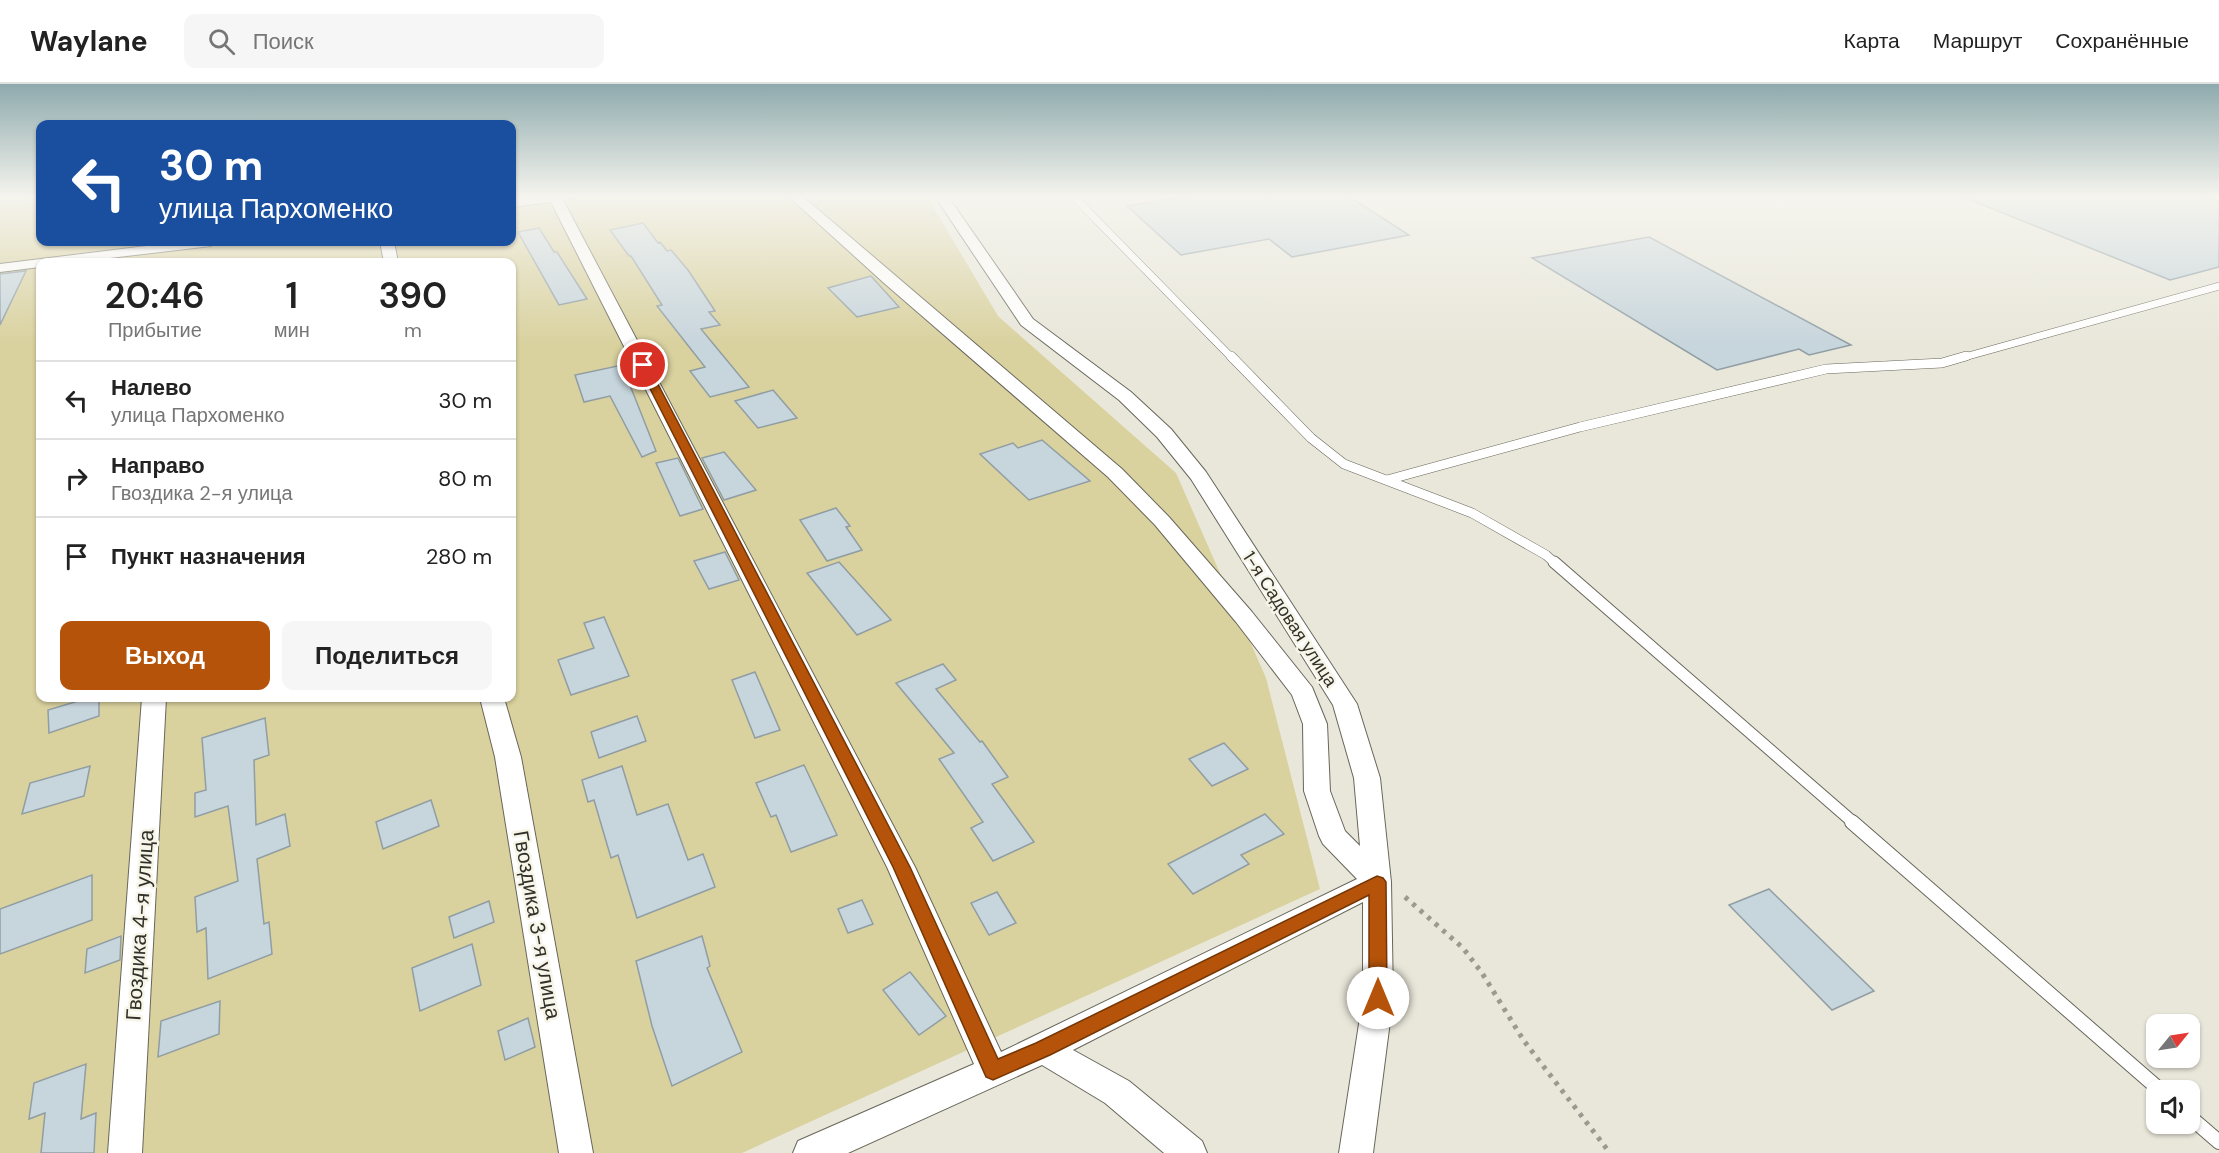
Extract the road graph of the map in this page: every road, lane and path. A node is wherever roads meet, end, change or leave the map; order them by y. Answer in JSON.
{"nodes":[{"id":1,"x":586,"y":245,"type":"edge"},
{"id":2,"x":849,"y":245,"type":"edge"},
{"id":3,"x":974,"y":245,"type":"edge"},
{"id":4,"x":1122,"y":245,"type":"edge"},
{"id":5,"x":165,"y":246,"type":"edge"},
{"id":6,"x":78,"y":258,"type":"edge"},
{"id":7,"x":36,"y":264,"type":"edge"},
{"id":8,"x":0,"y":268,"type":"edge"},
{"id":9,"x":2219,"y":286,"type":"edge"},
{"id":10,"x":1387,"y":480,"type":"junction"},
{"id":11,"x":154,"y":702,"type":"edge"},
{"id":12,"x":493,"y":702,"type":"edge"},
{"id":13,"x":1377,"y":882,"type":"junction"},
{"id":14,"x":1043,"y":1049,"type":"junction"},
{"id":15,"x":993,"y":1070,"type":"junction"},
{"id":16,"x":2149,"y":1080,"type":"edge"},
{"id":17,"x":2200,"y":1126,"type":"edge"},
{"id":18,"x":2219,"y":1142,"type":"edge"},
{"id":19,"x":125,"y":1153,"type":"edge"},
{"id":20,"x":576,"y":1153,"type":"edge"},
{"id":21,"x":810,"y":1153,"type":"edge"},
{"id":22,"x":1190,"y":1153,"type":"edge"},
{"id":23,"x":1356,"y":1153,"type":"edge"},
{"id":24,"x":1610,"y":1153,"type":"edge"}],
"edges":[{"from":1,"to":15,"type":"street"},
{"from":2,"to":13,"type":"street"},
{"from":3,"to":13,"type":"street","name":"1-я Садовая улица"},
{"from":4,"to":10,"type":"lane"},
{"from":5,"to":6,"type":"street"},
{"from":7,"to":8,"type":"street"},
{"from":9,"to":10,"type":"lane"},
{"from":10,"to":16,"type":"lane"},
{"from":11,"to":19,"type":"street","name":"Гвоздика 4-я улица"},
{"from":12,"to":20,"type":"street","name":"Гвоздика 3-я улица"},
{"from":13,"to":14,"type":"street"},
{"from":13,"to":23,"type":"street","name":"1-я Садовая улица"},
{"from":13,"to":24,"type":"path"},
{"from":14,"to":15,"type":"street"},
{"from":14,"to":22,"type":"street"},
{"from":15,"to":21,"type":"street"},
{"from":17,"to":18,"type":"lane"}]}
